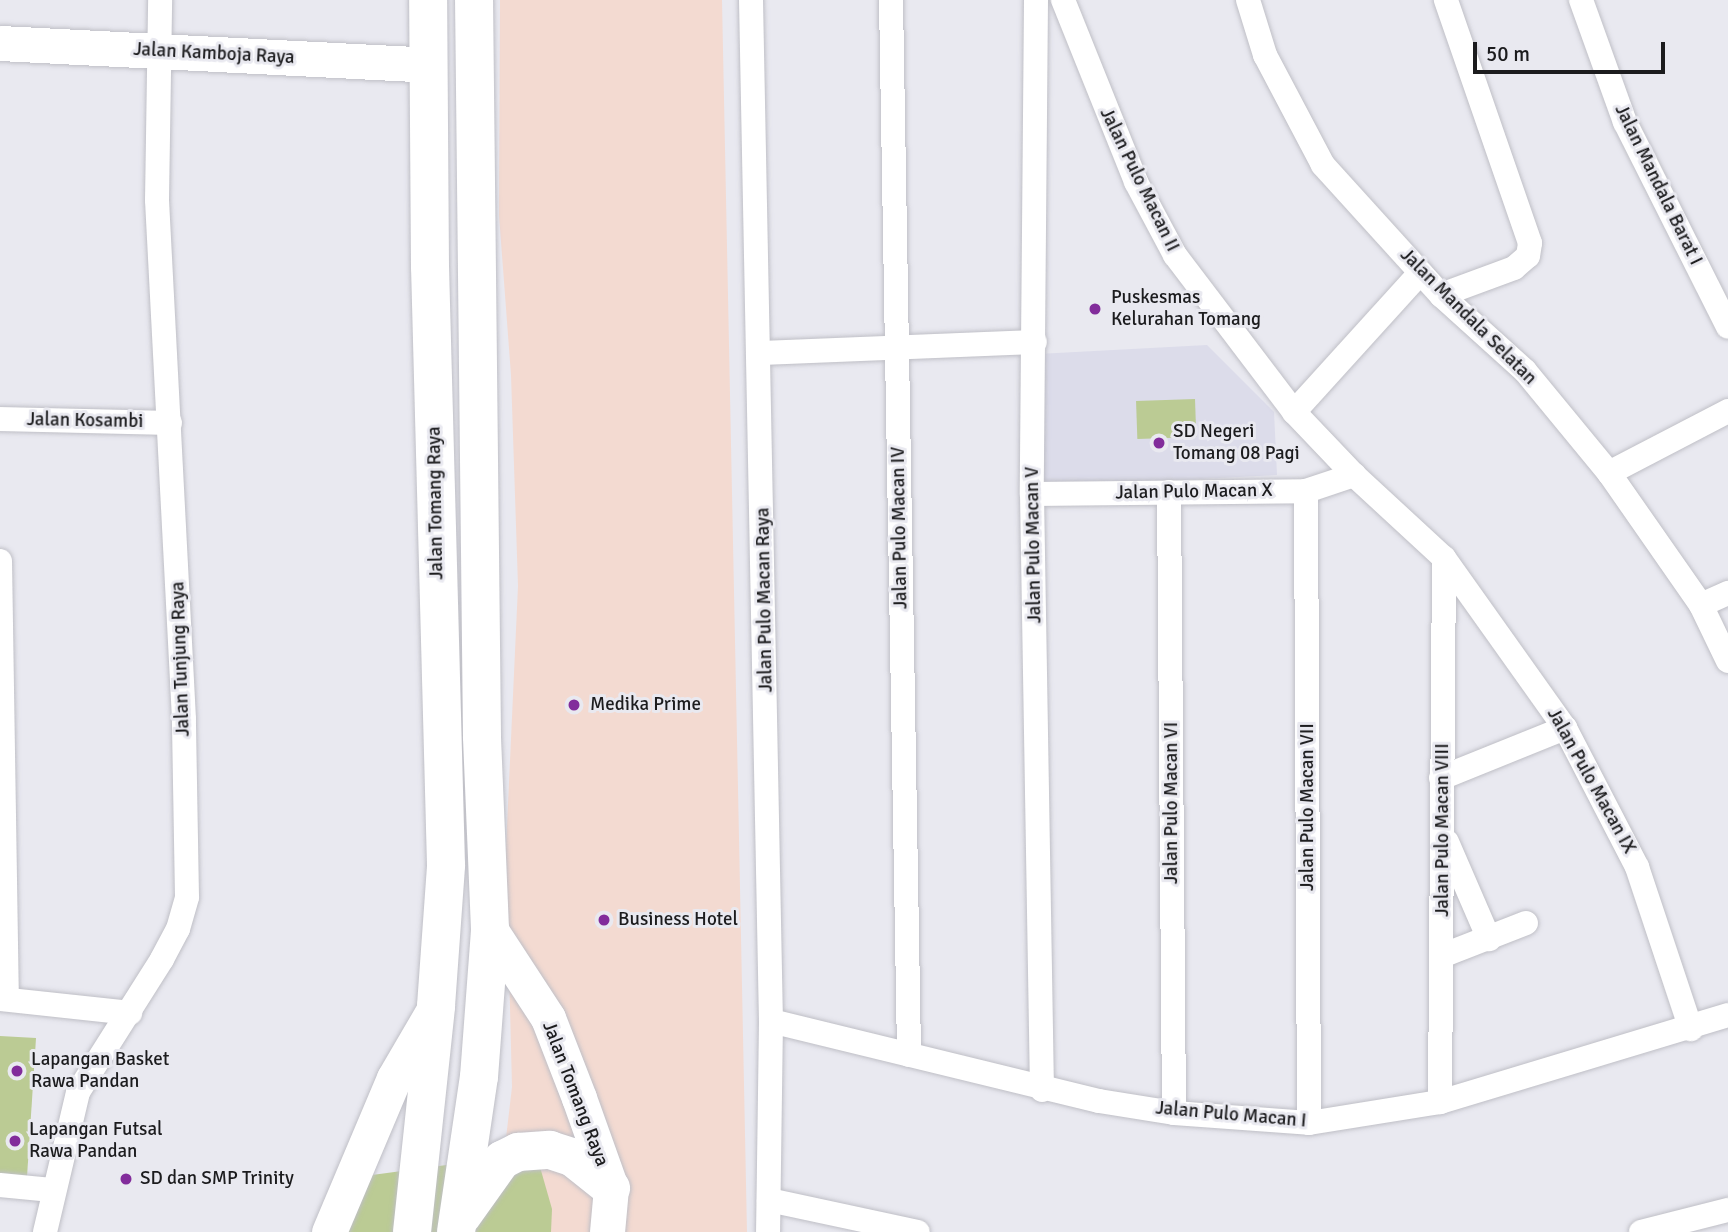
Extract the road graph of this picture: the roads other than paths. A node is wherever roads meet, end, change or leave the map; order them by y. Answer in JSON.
{"nodes":[{"id":1,"x":160,"y":0,"type":"edge"},
{"id":2,"x":428,"y":0,"type":"edge"},
{"id":3,"x":474,"y":0,"type":"edge"},
{"id":4,"x":751,"y":0,"type":"edge"},
{"id":5,"x":891,"y":0,"type":"edge"},
{"id":6,"x":1036,"y":0,"type":"edge"},
{"id":7,"x":1063,"y":0,"type":"edge"},
{"id":8,"x":1248,"y":0,"type":"edge"},
{"id":9,"x":1446,"y":0,"type":"edge"},
{"id":10,"x":1581,"y":0,"type":"edge"},
{"id":11,"x":0,"y":43,"type":"edge"},
{"id":12,"x":158,"y":52,"type":"junction"},
{"id":13,"x":428,"y":65,"type":"junction"},
{"id":14,"x":1420,"y":273,"type":"junction"},
{"id":15,"x":1441,"y":295,"type":"junction"},
{"id":16,"x":1728,"y":327,"type":"edge"},
{"id":17,"x":1035,"y":342,"type":"junction"},
{"id":18,"x":896,"y":347,"type":"junction"},
{"id":19,"x":761,"y":353,"type":"junction"},
{"id":20,"x":1728,"y":411,"type":"edge"},
{"id":21,"x":1294,"y":412,"type":"junction"},
{"id":22,"x":0,"y":419,"type":"edge"},
{"id":23,"x":170,"y":423,"type":"junction"},
{"id":24,"x":1609,"y":473,"type":"junction"},
{"id":25,"x":1354,"y":475,"type":"junction"},
{"id":26,"x":1306,"y":491,"type":"junction"},
{"id":27,"x":1169,"y":492,"type":"junction"},
{"id":28,"x":1032,"y":494,"type":"junction"},
{"id":29,"x":1444,"y":558,"type":"junction"},
{"id":30,"x":0,"y":561,"type":"edge"},
{"id":31,"x":1728,"y":593,"type":"edge"},
{"id":32,"x":1701,"y":605,"type":"junction"},
{"id":33,"x":1728,"y":661,"type":"edge"},
{"id":34,"x":1565,"y":728,"type":"junction"},
{"id":35,"x":1441,"y":778,"type":"junction"},
{"id":36,"x":1442,"y":831,"type":"junction"},
{"id":37,"x":1526,"y":923,"type":"dead end"},
{"id":38,"x":490,"y":929,"type":"junction"},
{"id":39,"x":1489,"y":939,"type":"junction"},
{"id":40,"x":1444,"y":955,"type":"junction"},
{"id":41,"x":4,"y":999,"type":"edge"},
{"id":42,"x":436,"y":1006,"type":"junction"},
{"id":43,"x":130,"y":1013,"type":"junction"},
{"id":44,"x":1728,"y":1015,"type":"edge"},
{"id":45,"x":771,"y":1021,"type":"junction"},
{"id":46,"x":1691,"y":1029,"type":"junction"},
{"id":47,"x":909,"y":1055,"type":"junction"},
{"id":48,"x":1042,"y":1090,"type":"junction"},
{"id":49,"x":1440,"y":1102,"type":"junction"},
{"id":50,"x":1174,"y":1113,"type":"junction"},
{"id":51,"x":1310,"y":1123,"type":"junction"},
{"id":52,"x":0,"y":1185,"type":"edge"},
{"id":53,"x":611,"y":1188,"type":"junction"},
{"id":54,"x":52,"y":1190,"type":"junction"},
{"id":55,"x":769,"y":1200,"type":"junction"},
{"id":56,"x":1728,"y":1210,"type":"edge"},
{"id":57,"x":456,"y":1228,"type":"edge"},
{"id":58,"x":45,"y":1232,"type":"edge"},
{"id":59,"x":329,"y":1232,"type":"edge"},
{"id":60,"x":411,"y":1232,"type":"edge"},
{"id":61,"x":607,"y":1232,"type":"edge"},
{"id":62,"x":768,"y":1232,"type":"edge"},
{"id":63,"x":918,"y":1232,"type":"edge"},
{"id":64,"x":1641,"y":1232,"type":"edge"}],
"edges":[{"from":1,"to":12,"type":"street","name":"Jalan Tunjung Raya"},
{"from":2,"to":13,"type":"main road","name":"Jalan Tomang Raya"},
{"from":3,"to":38,"type":"main road"},
{"from":4,"to":19,"type":"street","name":"Jalan Pulo Macan Raya"},
{"from":5,"to":18,"type":"street","name":"Jalan Pulo Macan IV"},
{"from":6,"to":17,"type":"street","name":"Jalan Pulo Macan V"},
{"from":7,"to":21,"type":"street","name":"Jalan Pulo Macan II"},
{"from":8,"to":14,"type":"street","name":"Jalan Mandala Selatan"},
{"from":9,"to":15,"type":"street"},
{"from":10,"to":16,"type":"street","name":"Jalan Mandala Barat I"},
{"from":11,"to":12,"type":"street","name":"Jalan Kamboja Raya"},
{"from":12,"to":13,"type":"street","name":"Jalan Kamboja Raya"},
{"from":12,"to":23,"type":"street","name":"Jalan Tunjung Raya"},
{"from":13,"to":42,"type":"main road","name":"Jalan Tomang Raya"},
{"from":14,"to":15,"type":"street","name":"Jalan Mandala Selatan"},
{"from":14,"to":21,"type":"street"},
{"from":15,"to":24,"type":"street","name":"Jalan Mandala Selatan"},
{"from":17,"to":18,"type":"street"},
{"from":17,"to":28,"type":"street","name":"Jalan Pulo Macan V"},
{"from":18,"to":19,"type":"street"},
{"from":18,"to":47,"type":"street","name":"Jalan Pulo Macan IV"},
{"from":19,"to":45,"type":"street","name":"Jalan Pulo Macan Raya"},
{"from":20,"to":24,"type":"street"},
{"from":21,"to":25,"type":"street","name":"Jalan Pulo Macan II"},
{"from":22,"to":23,"type":"street","name":"Jalan Kosambi"},
{"from":23,"to":43,"type":"street","name":"Jalan Tunjung Raya"},
{"from":24,"to":32,"type":"street","name":"Jalan Mandala Selatan"},
{"from":25,"to":26,"type":"street","name":"Jalan Pulo Macan X"},
{"from":25,"to":29,"type":"street","name":"Jalan Pulo Macan II"},
{"from":26,"to":27,"type":"street","name":"Jalan Pulo Macan X"},
{"from":26,"to":51,"type":"street","name":"Jalan Pulo Macan VII"},
{"from":27,"to":28,"type":"street","name":"Jalan Pulo Macan X"},
{"from":27,"to":50,"type":"street","name":"Jalan Pulo Macan VI"},
{"from":28,"to":48,"type":"street","name":"Jalan Pulo Macan V"},
{"from":29,"to":34,"type":"street","name":"Jalan Pulo Macan IX"},
{"from":29,"to":35,"type":"street","name":"Jalan Pulo Macan VIII"},
{"from":30,"to":41,"type":"street"},
{"from":31,"to":32,"type":"street"},
{"from":32,"to":33,"type":"street","name":"Jalan Mandala Selatan"},
{"from":34,"to":35,"type":"street"},
{"from":34,"to":46,"type":"street","name":"Jalan Pulo Macan IX"},
{"from":35,"to":36,"type":"street","name":"Jalan Pulo Macan VIII"},
{"from":36,"to":39,"type":"street"},
{"from":36,"to":40,"type":"street","name":"Jalan Pulo Macan VIII"},
{"from":37,"to":39,"type":"street"},
{"from":38,"to":53,"type":"street","name":"Jalan Tomang Raya"},
{"from":38,"to":57,"type":"main road"},
{"from":39,"to":40,"type":"street"},
{"from":40,"to":49,"type":"street","name":"Jalan Pulo Macan VIII"},
{"from":41,"to":43,"type":"street"},
{"from":42,"to":59,"type":"street","name":"Jalan Tomang Raya"},
{"from":42,"to":60,"type":"main road","name":"Jalan Tomang Raya"},
{"from":43,"to":54,"type":"street","name":"Jalan Tunjung Raya"},
{"from":44,"to":46,"type":"street","name":"Jalan Pulo Macan I"},
{"from":45,"to":47,"type":"street","name":"Jalan Pulo Macan I"},
{"from":45,"to":55,"type":"street","name":"Jalan Pulo Macan Raya"},
{"from":46,"to":49,"type":"street","name":"Jalan Pulo Macan I"},
{"from":47,"to":48,"type":"street","name":"Jalan Pulo Macan I"},
{"from":48,"to":50,"type":"street","name":"Jalan Pulo Macan I"},
{"from":49,"to":51,"type":"street","name":"Jalan Pulo Macan I"},
{"from":50,"to":51,"type":"street","name":"Jalan Pulo Macan I"},
{"from":52,"to":54,"type":"street"},
{"from":53,"to":57,"type":"main road"},
{"from":53,"to":61,"type":"street","name":"Jalan Tomang Raya"},
{"from":54,"to":58,"type":"street","name":"Jalan Tunjung Raya"},
{"from":55,"to":62,"type":"street","name":"Jalan Pulo Macan Raya"},
{"from":55,"to":63,"type":"street"},
{"from":56,"to":64,"type":"street"}]}
